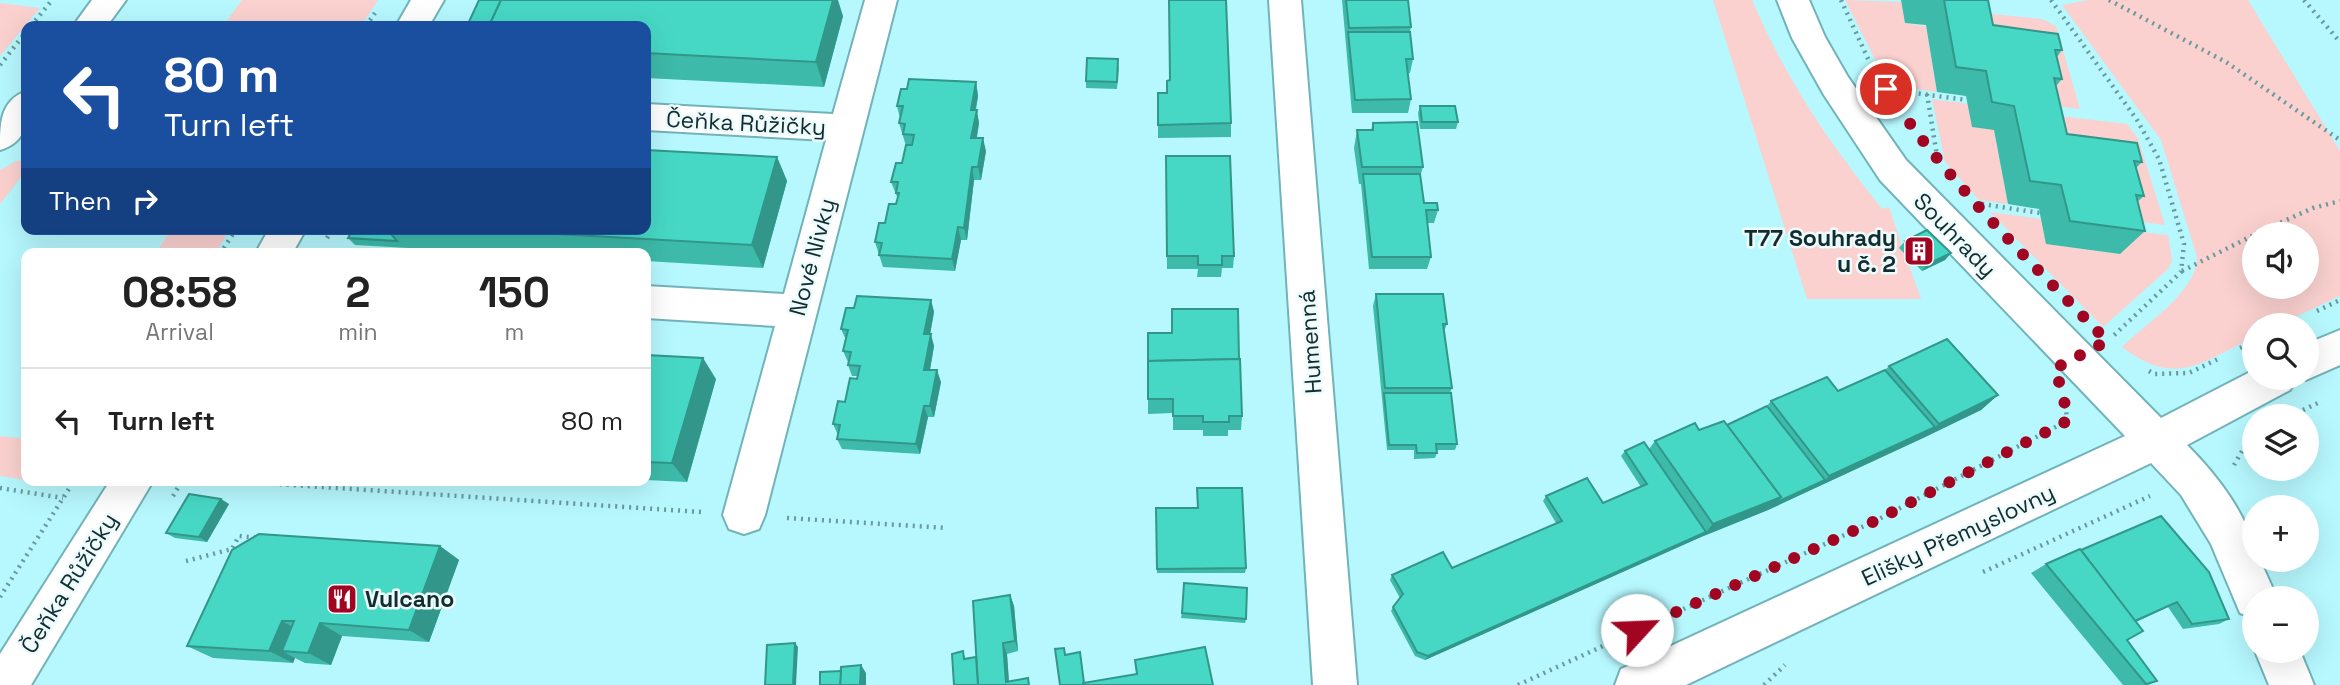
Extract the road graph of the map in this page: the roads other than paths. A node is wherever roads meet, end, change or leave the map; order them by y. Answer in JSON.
{"nodes":[{"id":1,"x":110,"y":0,"type":"edge"},
{"id":2,"x":428,"y":0,"type":"edge"},
{"id":3,"x":881,"y":0,"type":"edge"},
{"id":4,"x":1285,"y":0,"type":"edge"},
{"id":5,"x":1793,"y":0,"type":"edge"},
{"id":6,"x":93,"y":21,"type":"edge"},
{"id":7,"x":415,"y":21,"type":"edge"},
{"id":8,"x":21,"y":110,"type":"edge"},
{"id":9,"x":651,"y":117,"type":"edge"},
{"id":10,"x":846,"y":128,"type":"junction"},
{"id":11,"x":0,"y":137,"type":"edge"},
{"id":12,"x":651,"y":302,"type":"edge"},
{"id":13,"x":798,"y":311,"type":"junction"},
{"id":14,"x":2340,"y":347,"type":"edge"},
{"id":15,"x":2319,"y":357,"type":"edge"},
{"id":16,"x":2252,"y":390,"type":"edge"},
{"id":17,"x":2157,"y":441,"type":"junction"},
{"id":18,"x":129,"y":486,"type":"edge"},
{"id":19,"x":744,"y":515,"type":"road end"},
{"id":20,"x":2250,"y":586,"type":"edge"},
{"id":21,"x":2282,"y":663,"type":"edge"},
{"id":22,"x":6,"y":685,"type":"edge"},
{"id":23,"x":1335,"y":685,"type":"edge"},
{"id":24,"x":1637,"y":685,"type":"edge"},
{"id":25,"x":2291,"y":685,"type":"edge"}],
"edges":[{"from":1,"to":6,"type":"street"},
{"from":2,"to":7,"type":"street"},
{"from":3,"to":10,"type":"street","name":"Nové Nivky"},
{"from":4,"to":23,"type":"street","name":"Humenná"},
{"from":5,"to":17,"type":"street","name":"Souhrady"},
{"from":8,"to":11,"type":"street"},
{"from":9,"to":10,"type":"street","name":"Čeňka Růžičky"},
{"from":10,"to":13,"type":"street","name":"Nové Nivky"},
{"from":12,"to":13,"type":"street"},
{"from":13,"to":19,"type":"street","name":"Nové Nivky"},
{"from":14,"to":15,"type":"street"},
{"from":16,"to":17,"type":"street","name":"Elišky Přemyslovny"},
{"from":17,"to":20,"type":"street","name":"Souhrady"},
{"from":17,"to":24,"type":"street","name":"Elišky Přemyslovny"},
{"from":18,"to":22,"type":"street","name":"Čeňka Růžičky"},
{"from":21,"to":25,"type":"street"}]}
